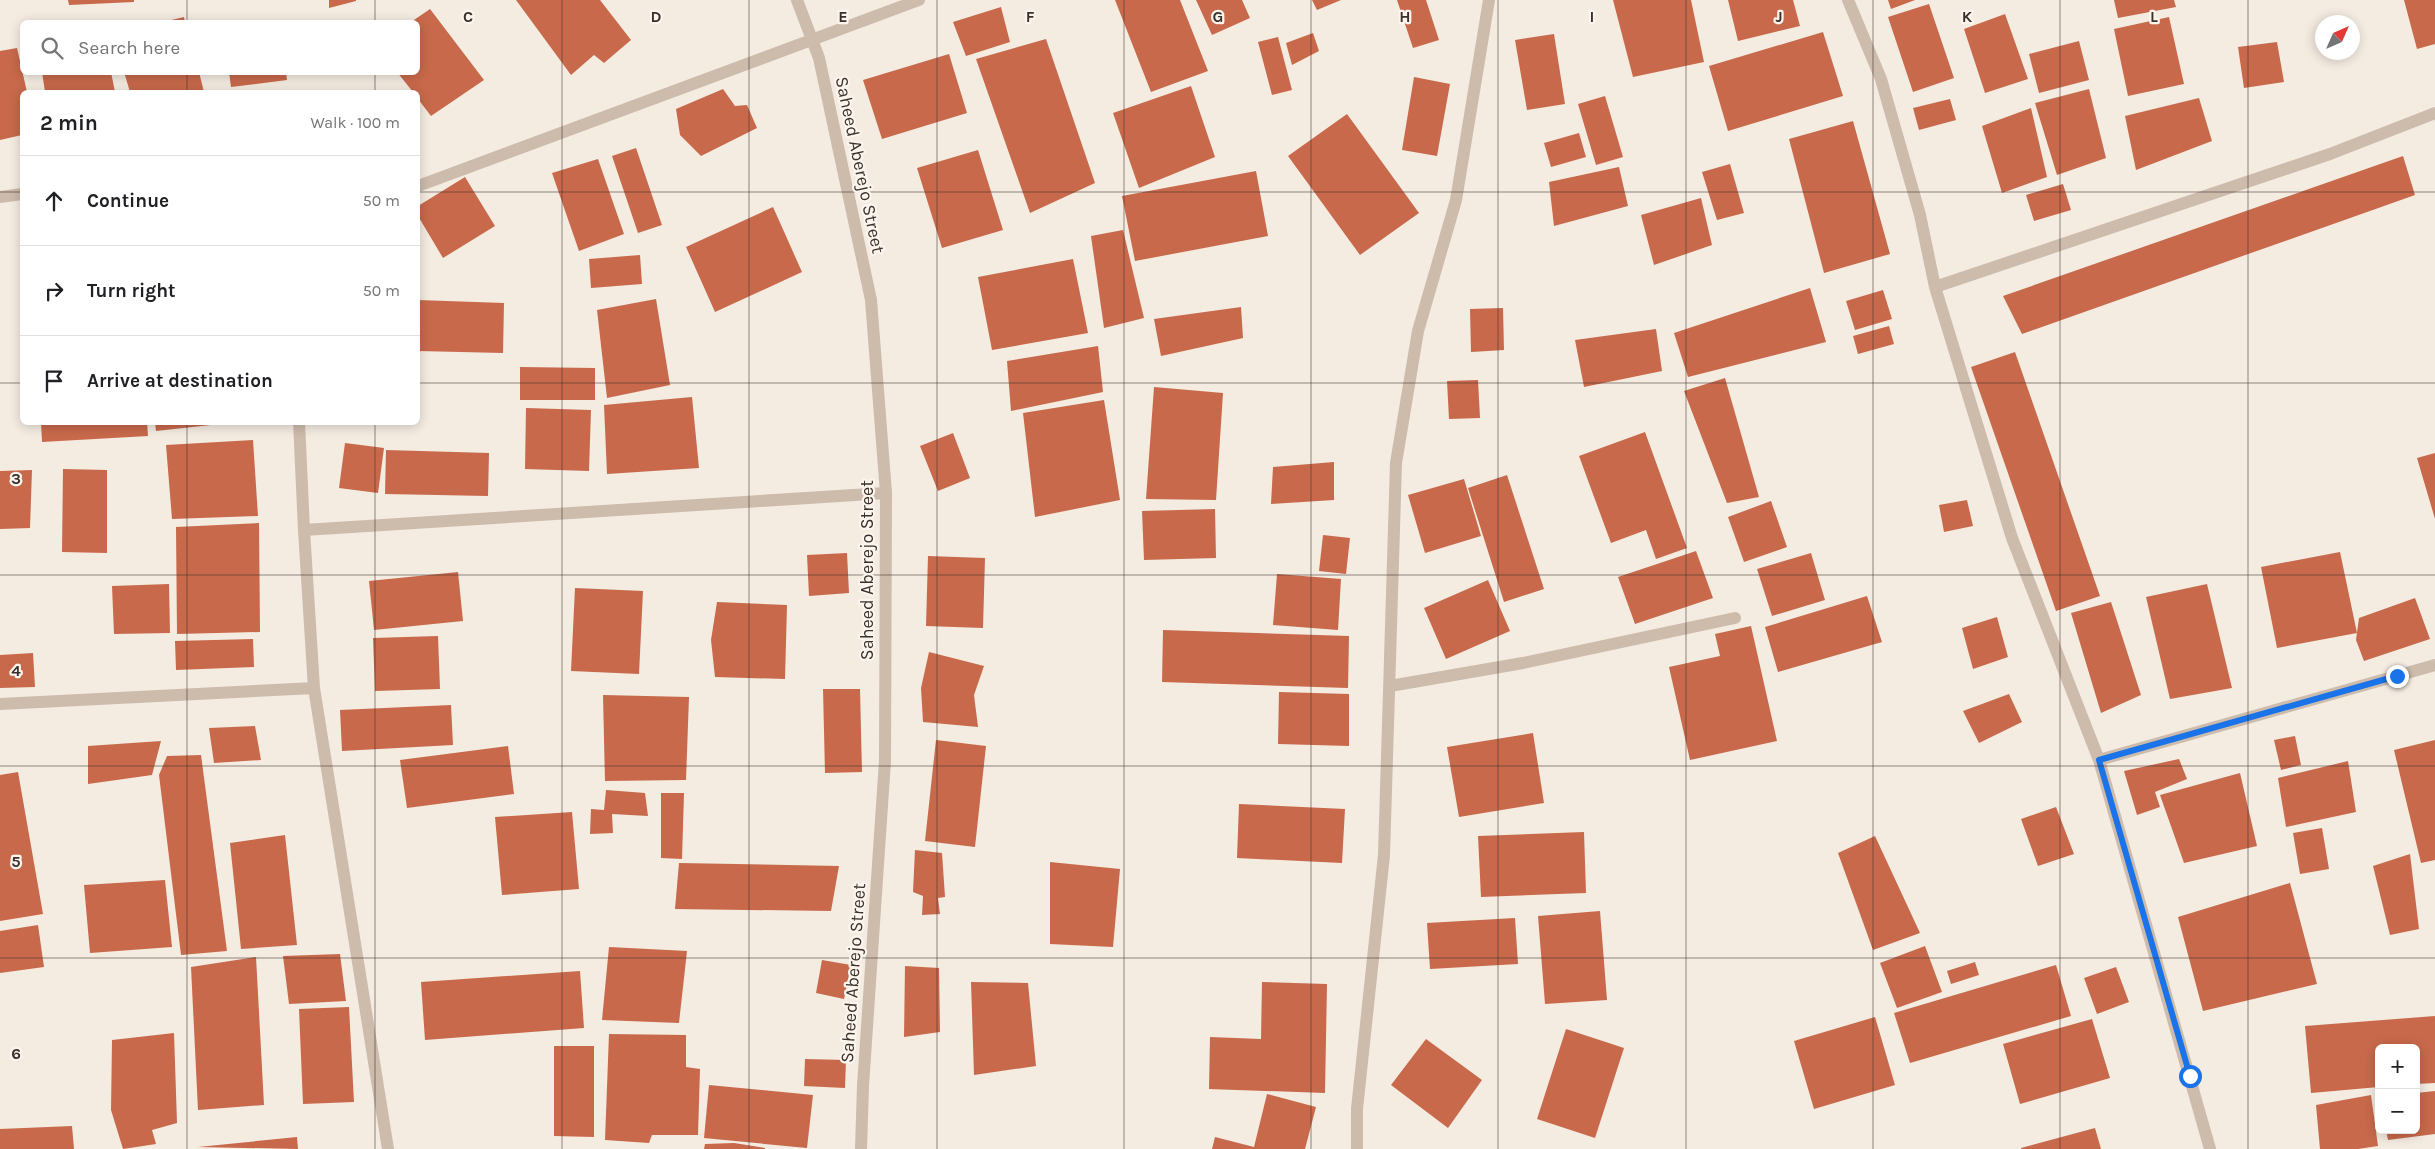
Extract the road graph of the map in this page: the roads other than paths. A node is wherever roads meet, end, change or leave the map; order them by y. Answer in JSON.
{"nodes":[{"id":1,"x":797,"y":0,"type":"edge"},
{"id":2,"x":918,"y":0,"type":"edge"},
{"id":3,"x":1489,"y":0,"type":"edge"},
{"id":4,"x":1848,"y":0,"type":"edge"},
{"id":5,"x":812,"y":41,"type":"junction"},
{"id":6,"x":2435,"y":113,"type":"edge"},
{"id":7,"x":420,"y":185,"type":"edge"},
{"id":8,"x":20,"y":194,"type":"edge"},
{"id":9,"x":0,"y":197,"type":"edge"},
{"id":10,"x":1935,"y":287,"type":"junction"},
{"id":11,"x":299,"y":425,"type":"edge"},
{"id":12,"x":886,"y":493,"type":"junction"},
{"id":13,"x":304,"y":530,"type":"junction"},
{"id":14,"x":1734,"y":618,"type":"dead end"},
{"id":15,"x":2435,"y":665,"type":"edge"},
{"id":16,"x":1390,"y":686,"type":"junction"},
{"id":17,"x":314,"y":688,"type":"junction"},
{"id":18,"x":0,"y":704,"type":"edge"},
{"id":19,"x":2099,"y":760,"type":"junction"},
{"id":20,"x":388,"y":1149,"type":"edge"},
{"id":21,"x":861,"y":1149,"type":"edge"},
{"id":22,"x":1357,"y":1149,"type":"edge"},
{"id":23,"x":2210,"y":1149,"type":"edge"}],
"edges":[{"from":1,"to":5,"type":"street","name":"Saheed Aberejo Street"},
{"from":2,"to":5,"type":"street"},
{"from":3,"to":16,"type":"street"},
{"from":4,"to":10,"type":"street"},
{"from":5,"to":7,"type":"street"},
{"from":5,"to":12,"type":"street","name":"Saheed Aberejo Street"},
{"from":6,"to":10,"type":"street"},
{"from":8,"to":9,"type":"street"},
{"from":10,"to":19,"type":"street"},
{"from":11,"to":13,"type":"street"},
{"from":12,"to":13,"type":"street"},
{"from":12,"to":21,"type":"street","name":"Saheed Aberejo Street"},
{"from":13,"to":17,"type":"street"},
{"from":14,"to":16,"type":"street"},
{"from":15,"to":19,"type":"street"},
{"from":16,"to":22,"type":"street"},
{"from":17,"to":18,"type":"street"},
{"from":17,"to":20,"type":"street"},
{"from":19,"to":23,"type":"street"}]}
